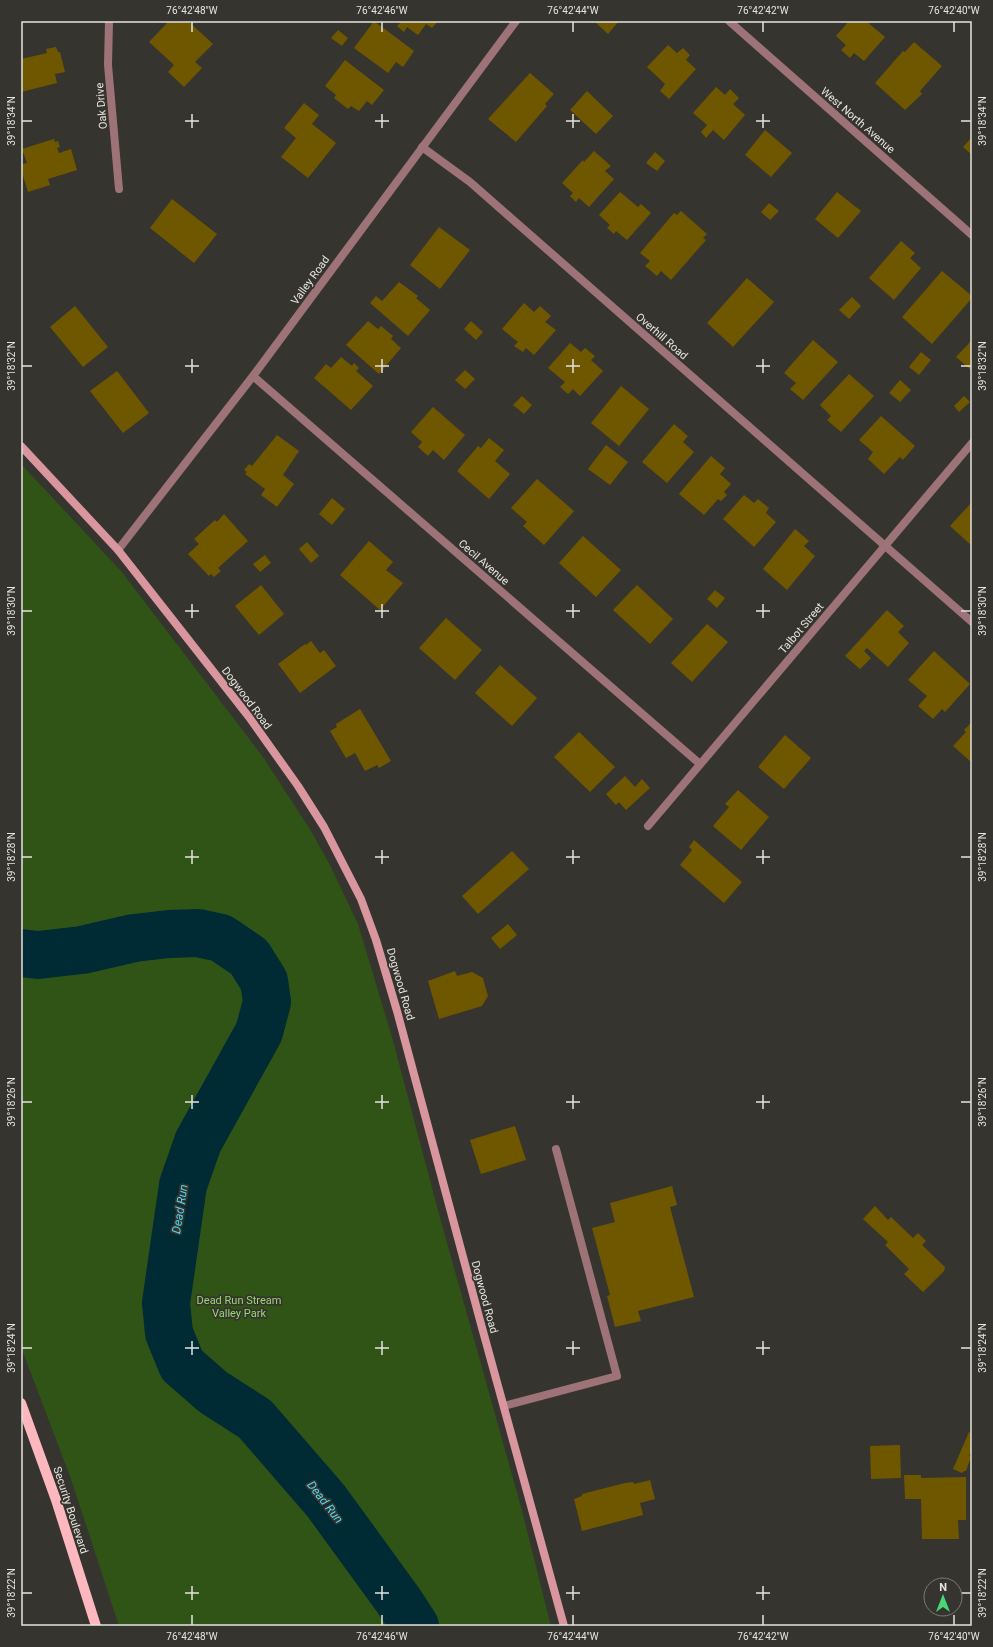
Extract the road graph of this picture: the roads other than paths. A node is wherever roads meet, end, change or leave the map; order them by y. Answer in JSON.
{"nodes":[{"id":1,"x":109,"y":21,"type":"edge"},
{"id":2,"x":516,"y":21,"type":"edge"},
{"id":3,"x":729,"y":21,"type":"edge"},
{"id":4,"x":422,"y":147,"type":"junction"},
{"id":5,"x":119,"y":189,"type":"dead end"},
{"id":6,"x":972,"y":235,"type":"edge"},
{"id":7,"x":253,"y":376,"type":"junction"},
{"id":8,"x":972,"y":443,"type":"edge"},
{"id":9,"x":21,"y":446,"type":"edge"},
{"id":10,"x":885,"y":546,"type":"junction"},
{"id":11,"x":118,"y":550,"type":"junction"},
{"id":12,"x":972,"y":622,"type":"edge"},
{"id":13,"x":700,"y":764,"type":"junction"},
{"id":14,"x":648,"y":826,"type":"dead end"},
{"id":15,"x":556,"y":1149,"type":"dead end"},
{"id":16,"x":21,"y":1403,"type":"edge"},
{"id":17,"x":504,"y":1406,"type":"junction"},
{"id":18,"x":96,"y":1626,"type":"edge"},
{"id":19,"x":564,"y":1626,"type":"edge"}],
"edges":[{"from":1,"to":5,"type":"street","name":"Oak Drive"},
{"from":2,"to":4,"type":"street","name":"Valley Road"},
{"from":3,"to":6,"type":"street","name":"West North Avenue"},
{"from":4,"to":7,"type":"street","name":"Valley Road"},
{"from":4,"to":10,"type":"street","name":"Overhill Road"},
{"from":7,"to":11,"type":"street","name":"Valley Road"},
{"from":7,"to":13,"type":"street","name":"Cecil Avenue"},
{"from":8,"to":10,"type":"street","name":"Talbot Street"},
{"from":9,"to":11,"type":"street","name":"Dogwood Road"},
{"from":10,"to":12,"type":"street","name":"Overhill Road"},
{"from":10,"to":13,"type":"street","name":"Talbot Street"},
{"from":11,"to":17,"type":"street","name":"Dogwood Road"},
{"from":13,"to":14,"type":"street","name":"Talbot Street"},
{"from":15,"to":17,"type":"street"},
{"from":16,"to":18,"type":"main road","name":"Security Boulevard"},
{"from":17,"to":19,"type":"street","name":"Dogwood Road"}]}
